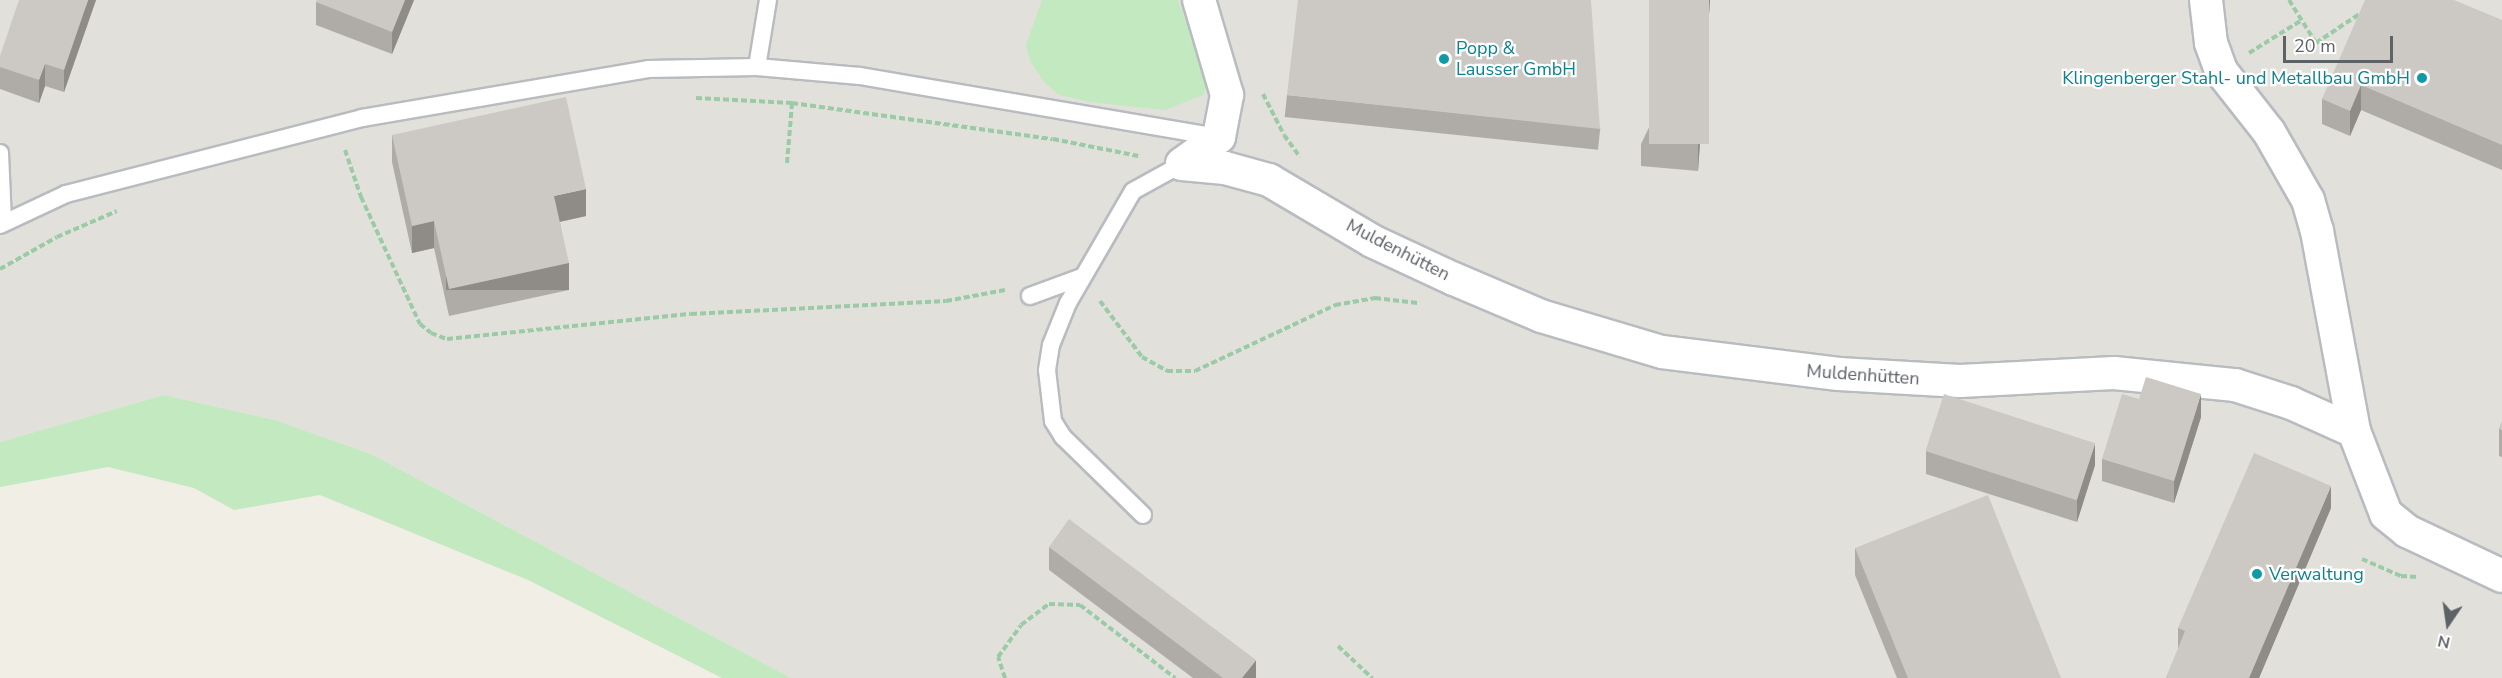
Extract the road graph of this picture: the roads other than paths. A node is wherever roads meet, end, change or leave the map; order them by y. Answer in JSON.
{"nodes":[{"id":1,"x":768,"y":0,"type":"edge"},
{"id":2,"x":1199,"y":0,"type":"edge"},
{"id":3,"x":2206,"y":0,"type":"edge"},
{"id":4,"x":757,"y":67,"type":"junction"},
{"id":5,"x":1219,"y":137,"type":"junction"},
{"id":6,"x":0,"y":153,"type":"edge"},
{"id":7,"x":1182,"y":164,"type":"junction"},
{"id":8,"x":2,"y":224,"type":"edge"},
{"id":9,"x":1082,"y":277,"type":"junction"},
{"id":10,"x":1030,"y":296,"type":"road end"},
{"id":11,"x":2354,"y":431,"type":"junction"},
{"id":12,"x":1143,"y":515,"type":"dead end"},
{"id":13,"x":2502,"y":576,"type":"edge"}],
"edges":[{"from":1,"to":4,"type":"lane"},
{"from":2,"to":5,"type":"street"},
{"from":3,"to":11,"type":"street"},
{"from":4,"to":5,"type":"lane"},
{"from":4,"to":8,"type":"lane"},
{"from":5,"to":7,"type":"street"},
{"from":6,"to":8,"type":"lane"},
{"from":7,"to":9,"type":"lane"},
{"from":7,"to":11,"type":"street","name":"Muldenhütten"},
{"from":9,"to":10,"type":"lane"},
{"from":9,"to":12,"type":"lane"},
{"from":11,"to":13,"type":"street"}]}
